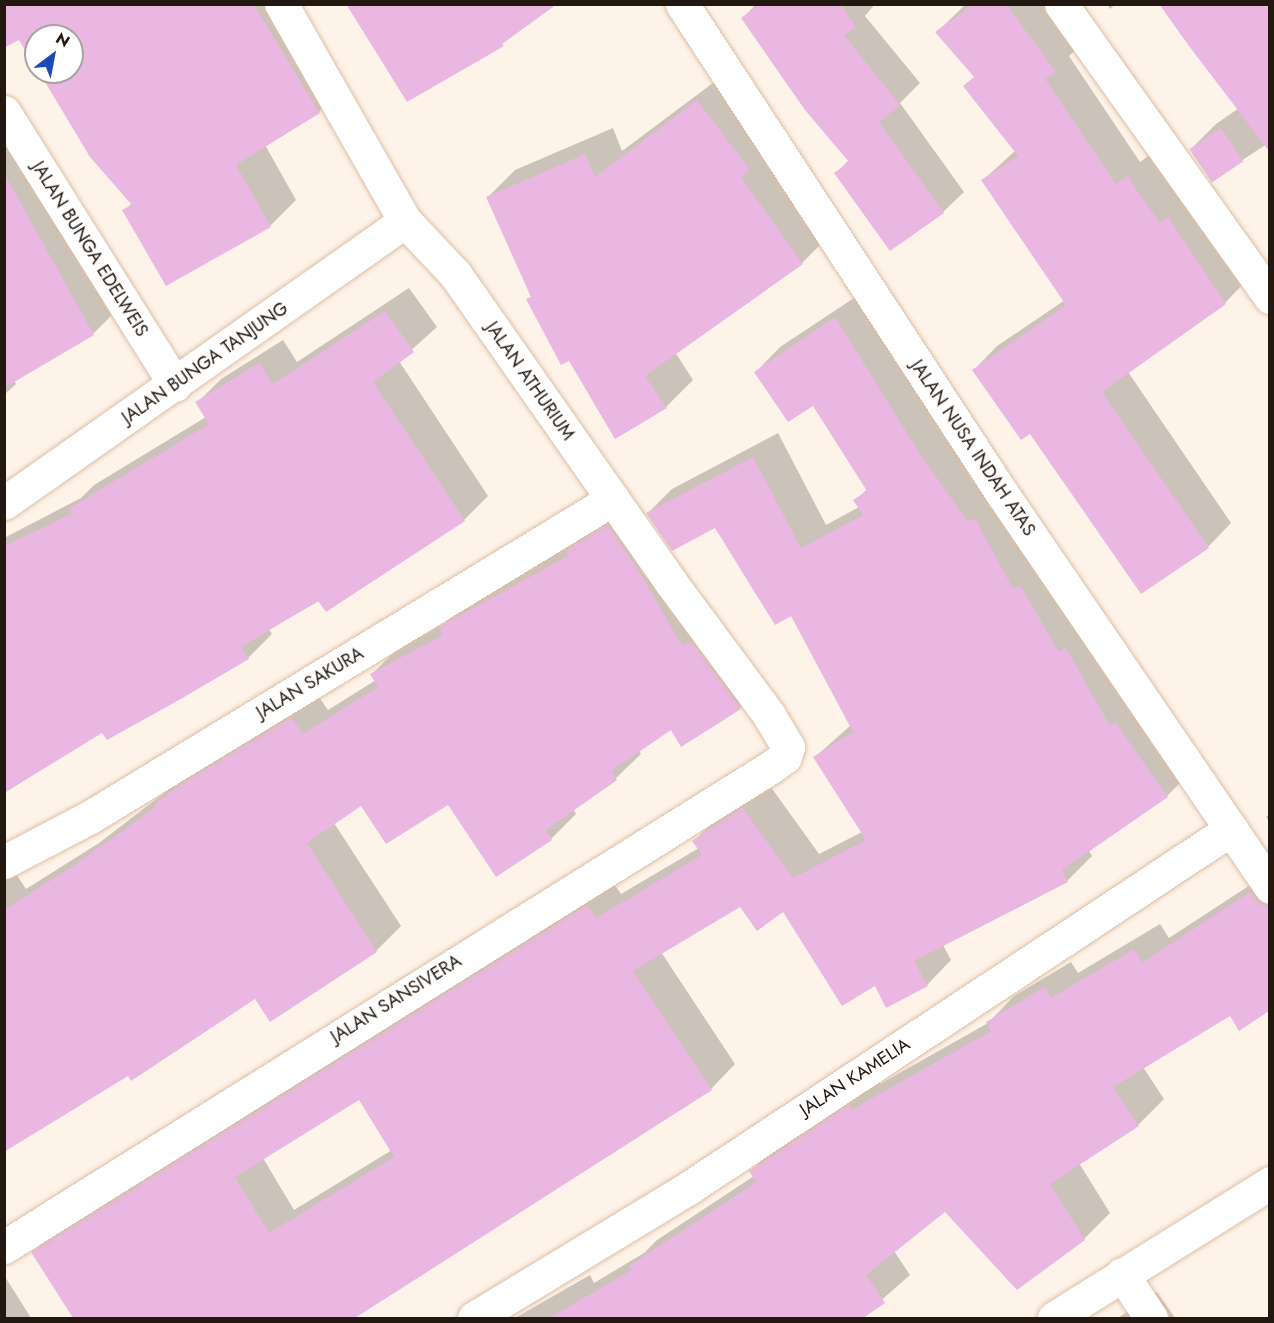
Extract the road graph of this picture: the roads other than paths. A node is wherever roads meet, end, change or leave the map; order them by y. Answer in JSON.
{"nodes":[{"id":1,"x":281,"y":4,"type":"edge"},
{"id":2,"x":1060,"y":4,"type":"edge"},
{"id":3,"x":687,"y":6,"type":"edge"},
{"id":4,"x":4,"y":112,"type":"edge"},
{"id":5,"x":405,"y":221,"type":"junction"},
{"id":6,"x":1269,"y":297,"type":"edge"},
{"id":7,"x":175,"y":385,"type":"junction"},
{"id":8,"x":613,"y":499,"type":"junction"},
{"id":9,"x":4,"y":503,"type":"edge"},
{"id":10,"x":787,"y":752,"type":"joint"},
{"id":11,"x":1231,"y":829,"type":"junction"},
{"id":12,"x":4,"y":862,"type":"edge"},
{"id":13,"x":1269,"y":887,"type":"edge"},
{"id":14,"x":1269,"y":1183,"type":"edge"},
{"id":15,"x":4,"y":1246,"type":"edge"},
{"id":16,"x":1122,"y":1274,"type":"junction"},
{"id":17,"x":474,"y":1318,"type":"edge"},
{"id":18,"x":1054,"y":1318,"type":"edge"},
{"id":19,"x":1151,"y":1318,"type":"edge"}],
"edges":[{"from":1,"to":5,"type":"street","name":"JALAN ATHURIUM"},
{"from":2,"to":6,"type":"street"},
{"from":3,"to":11,"type":"street","name":"JALAN NUSA INDAH ATAS"},
{"from":4,"to":7,"type":"street","name":"JALAN BUNGA EDELWEIS"},
{"from":5,"to":7,"type":"street","name":"JALAN BUNGA TANJUNG"},
{"from":5,"to":8,"type":"street","name":"JALAN ATHURIUM"},
{"from":7,"to":9,"type":"street","name":"JALAN BUNGA TANJUNG"},
{"from":8,"to":10,"type":"street","name":"JALAN ATHURIUM"},
{"from":8,"to":12,"type":"street","name":"JALAN SAKURA"},
{"from":10,"to":15,"type":"street","name":"JALAN SANSIVERA"},
{"from":11,"to":13,"type":"street","name":"JALAN NUSA INDAH ATAS"},
{"from":11,"to":17,"type":"street","name":"JALAN KAMELIA"},
{"from":14,"to":16,"type":"street"},
{"from":16,"to":18,"type":"street"},
{"from":16,"to":19,"type":"street"}]}
